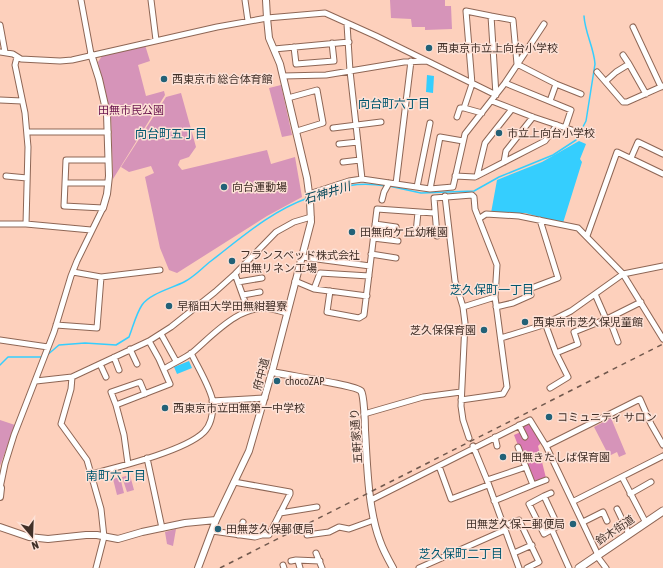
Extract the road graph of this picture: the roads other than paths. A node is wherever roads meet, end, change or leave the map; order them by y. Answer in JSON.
{"nodes":[{"id":1,"x":81,"y":0,"type":"edge"},
{"id":2,"x":151,"y":0,"type":"edge"},
{"id":3,"x":245,"y":0,"type":"edge"},
{"id":4,"x":266,"y":0,"type":"edge"},
{"id":5,"x":490,"y":16,"type":"junction"},
{"id":6,"x":267,"y":18,"type":"junction"},
{"id":7,"x":248,"y":22,"type":"junction"},
{"id":8,"x":347,"y":24,"type":"junction"},
{"id":9,"x":544,"y":24,"type":"dead end"},
{"id":10,"x":0,"y":25,"type":"edge"},
{"id":11,"x":634,"y":27,"type":"dead end"},
{"id":12,"x":1,"y":40,"type":"edge"},
{"id":13,"x":156,"y":40,"type":"junction"},
{"id":14,"x":348,"y":42,"type":"junction"},
{"id":15,"x":332,"y":43,"type":"junction"},
{"id":16,"x":294,"y":47,"type":"junction"},
{"id":17,"x":274,"y":49,"type":"junction"},
{"id":18,"x":2,"y":52,"type":"edge"},
{"id":19,"x":91,"y":54,"type":"junction"},
{"id":20,"x":623,"y":55,"type":"dead end"},
{"id":21,"x":17,"y":56,"type":"junction"},
{"id":22,"x":411,"y":61,"type":"junction"},
{"id":23,"x":427,"y":61,"type":"junction"},
{"id":24,"x":518,"y":64,"type":"junction"},
{"id":25,"x":629,"y":64,"type":"junction"},
{"id":26,"x":350,"y":71,"type":"junction"},
{"id":27,"x":597,"y":72,"type":"dead end"},
{"id":28,"x":283,"y":76,"type":"junction"},
{"id":29,"x":606,"y":81,"type":"junction"},
{"id":30,"x":505,"y":83,"type":"junction"},
{"id":31,"x":472,"y":84,"type":"junction"},
{"id":32,"x":556,"y":84,"type":"junction"},
{"id":33,"x":662,"y":86,"type":"edge"},
{"id":34,"x":581,"y":94,"type":"dead end"},
{"id":35,"x":646,"y":94,"type":"junction"},
{"id":36,"x":496,"y":95,"type":"junction"},
{"id":37,"x":288,"y":98,"type":"junction"},
{"id":38,"x":0,"y":100,"type":"edge"},
{"id":39,"x":22,"y":101,"type":"junction"},
{"id":40,"x":492,"y":101,"type":"junction"},
{"id":41,"x":550,"y":101,"type":"junction"},
{"id":42,"x":464,"y":108,"type":"junction"},
{"id":43,"x":512,"y":109,"type":"junction"},
{"id":44,"x":482,"y":113,"type":"junction"},
{"id":45,"x":457,"y":117,"type":"dead end"},
{"id":46,"x":533,"y":117,"type":"junction"},
{"id":47,"x":381,"y":122,"type":"dead end"},
{"id":48,"x":430,"y":123,"type":"dead end"},
{"id":49,"x":557,"y":125,"type":"junction"},
{"id":50,"x":356,"y":126,"type":"junction"},
{"id":51,"x":333,"y":128,"type":"dead end"},
{"id":52,"x":565,"y":128,"type":"junction"},
{"id":53,"x":296,"y":130,"type":"junction"},
{"id":54,"x":572,"y":130,"type":"dead end"},
{"id":55,"x":27,"y":132,"type":"junction"},
{"id":56,"x":108,"y":132,"type":"junction"},
{"id":57,"x":463,"y":141,"type":"junction"},
{"id":58,"x":358,"y":142,"type":"junction"},
{"id":59,"x":339,"y":144,"type":"dead end"},
{"id":60,"x":663,"y":153,"type":"edge"},
{"id":61,"x":631,"y":158,"type":"junction"},
{"id":62,"x":108,"y":160,"type":"junction"},
{"id":63,"x":360,"y":160,"type":"junction"},
{"id":64,"x":343,"y":162,"type":"dead end"},
{"id":65,"x":504,"y":162,"type":"junction"},
{"id":66,"x":663,"y":174,"type":"edge"},
{"id":67,"x":6,"y":176,"type":"dead end"},
{"id":68,"x":456,"y":176,"type":"junction"},
{"id":69,"x":477,"y":176,"type":"junction"},
{"id":70,"x":27,"y":178,"type":"junction"},
{"id":71,"x":362,"y":179,"type":"junction"},
{"id":72,"x":65,"y":183,"type":"junction"},
{"id":73,"x":108,"y":183,"type":"junction"},
{"id":74,"x":388,"y":183,"type":"junction"},
{"id":75,"x":396,"y":184,"type":"junction"},
{"id":76,"x":417,"y":187,"type":"junction"},
{"id":77,"x":430,"y":189,"type":"junction"},
{"id":78,"x":445,"y":196,"type":"junction"},
{"id":79,"x":310,"y":197,"type":"junction"},
{"id":80,"x":382,"y":200,"type":"dead end"},
{"id":81,"x":103,"y":208,"type":"junction"},
{"id":82,"x":418,"y":212,"type":"junction"},
{"id":83,"x":434,"y":213,"type":"junction"},
{"id":84,"x":311,"y":217,"type":"junction"},
{"id":85,"x":480,"y":218,"type":"junction"},
{"id":86,"x":540,"y":220,"type":"junction"},
{"id":87,"x":0,"y":224,"type":"edge"},
{"id":88,"x":26,"y":224,"type":"junction"},
{"id":89,"x":375,"y":224,"type":"junction"},
{"id":90,"x":396,"y":227,"type":"dead end"},
{"id":91,"x":91,"y":230,"type":"junction"},
{"id":92,"x":416,"y":233,"type":"dead end"},
{"id":93,"x":437,"y":236,"type":"dead end"},
{"id":94,"x":587,"y":236,"type":"junction"},
{"id":95,"x":373,"y":238,"type":"junction"},
{"id":96,"x":398,"y":241,"type":"dead end"},
{"id":97,"x":371,"y":254,"type":"junction"},
{"id":98,"x":302,"y":257,"type":"junction"},
{"id":99,"x":396,"y":258,"type":"dead end"},
{"id":100,"x":370,"y":266,"type":"junction"},
{"id":101,"x":663,"y":266,"type":"edge"},
{"id":102,"x":160,"y":270,"type":"dead end"},
{"id":103,"x":72,"y":272,"type":"junction"},
{"id":104,"x":235,"y":274,"type":"junction"},
{"id":105,"x":623,"y":274,"type":"junction"},
{"id":106,"x":369,"y":276,"type":"junction"},
{"id":107,"x":101,"y":277,"type":"junction"},
{"id":108,"x":262,"y":278,"type":"dead end"},
{"id":109,"x":295,"y":281,"type":"junction"},
{"id":110,"x":238,"y":282,"type":"junction"},
{"id":111,"x":314,"y":289,"type":"junction"},
{"id":112,"x":330,"y":291,"type":"junction"},
{"id":113,"x":260,"y":292,"type":"dead end"},
{"id":114,"x":595,"y":294,"type":"junction"},
{"id":115,"x":243,"y":295,"type":"junction"},
{"id":116,"x":367,"y":296,"type":"junction"},
{"id":117,"x":495,"y":298,"type":"junction"},
{"id":118,"x":641,"y":302,"type":"junction"},
{"id":119,"x":496,"y":307,"type":"junction"},
{"id":120,"x":463,"y":308,"type":"junction"},
{"id":121,"x":248,"y":310,"type":"junction"},
{"id":122,"x":287,"y":313,"type":"junction"},
{"id":123,"x":607,"y":318,"type":"junction"},
{"id":124,"x":545,"y":323,"type":"junction"},
{"id":125,"x":56,"y":325,"type":"junction"},
{"id":126,"x":662,"y":332,"type":"edge"},
{"id":127,"x":161,"y":334,"type":"junction"},
{"id":128,"x":501,"y":338,"type":"junction"},
{"id":129,"x":663,"y":339,"type":"edge"},
{"id":130,"x":0,"y":340,"type":"edge"},
{"id":131,"x":148,"y":341,"type":"junction"},
{"id":132,"x":618,"y":342,"type":"dead end"},
{"id":133,"x":48,"y":347,"type":"junction"},
{"id":134,"x":130,"y":349,"type":"junction"},
{"id":135,"x":191,"y":353,"type":"junction"},
{"id":136,"x":556,"y":353,"type":"junction"},
{"id":137,"x":114,"y":357,"type":"junction"},
{"id":138,"x":176,"y":361,"type":"junction"},
{"id":139,"x":100,"y":364,"type":"junction"},
{"id":140,"x":137,"y":364,"type":"dead end"},
{"id":141,"x":164,"y":369,"type":"junction"},
{"id":142,"x":119,"y":370,"type":"dead end"},
{"id":143,"x":272,"y":372,"type":"junction"},
{"id":144,"x":72,"y":377,"type":"junction"},
{"id":145,"x":106,"y":377,"type":"dead end"},
{"id":146,"x":36,"y":381,"type":"junction"},
{"id":147,"x":550,"y":388,"type":"dead end"},
{"id":148,"x":461,"y":392,"type":"junction"},
{"id":149,"x":145,"y":394,"type":"junction"},
{"id":150,"x":265,"y":398,"type":"junction"},
{"id":151,"x":461,"y":400,"type":"junction"},
{"id":152,"x":212,"y":401,"type":"junction"},
{"id":153,"x":116,"y":405,"type":"junction"},
{"id":154,"x":364,"y":414,"type":"junction"},
{"id":155,"x":519,"y":425,"type":"junction"},
{"id":156,"x":495,"y":437,"type":"junction"},
{"id":157,"x":525,"y":437,"type":"dead end"},
{"id":158,"x":469,"y":438,"type":"dead end"},
{"id":159,"x":662,"y":442,"type":"edge"},
{"id":160,"x":497,"y":446,"type":"dead end"},
{"id":161,"x":546,"y":446,"type":"junction"},
{"id":162,"x":473,"y":447,"type":"junction"},
{"id":163,"x":518,"y":447,"type":"dead end"},
{"id":164,"x":663,"y":456,"type":"edge"},
{"id":165,"x":147,"y":458,"type":"junction"},
{"id":166,"x":128,"y":464,"type":"junction"},
{"id":167,"x":439,"y":466,"type":"junction"},
{"id":168,"x":526,"y":467,"type":"junction"},
{"id":169,"x":91,"y":474,"type":"junction"},
{"id":170,"x":622,"y":477,"type":"junction"},
{"id":171,"x":546,"y":480,"type":"dead end"},
{"id":172,"x":234,"y":482,"type":"junction"},
{"id":173,"x":487,"y":482,"type":"junction"},
{"id":174,"x":651,"y":482,"type":"dead end"},
{"id":175,"x":533,"y":486,"type":"junction"},
{"id":176,"x":0,"y":488,"type":"edge"},
{"id":177,"x":551,"y":493,"type":"dead end"},
{"id":178,"x":630,"y":494,"type":"junction"},
{"id":179,"x":544,"y":496,"type":"junction"},
{"id":180,"x":0,"y":497,"type":"edge"},
{"id":181,"x":371,"y":500,"type":"junction"},
{"id":182,"x":494,"y":501,"type":"junction"},
{"id":183,"x":574,"y":501,"type":"junction"},
{"id":184,"x":317,"y":507,"type":"dead end"},
{"id":185,"x":617,"y":509,"type":"dead end"},
{"id":186,"x":663,"y":511,"type":"edge"},
{"id":187,"x":280,"y":513,"type":"junction"},
{"id":188,"x":216,"y":520,"type":"junction"},
{"id":189,"x":374,"y":520,"type":"junction"},
{"id":190,"x":607,"y":521,"type":"dead end"},
{"id":191,"x":243,"y":522,"type":"dead end"},
{"id":192,"x":583,"y":522,"type":"junction"},
{"id":193,"x":646,"y":523,"type":"junction"},
{"id":194,"x":0,"y":527,"type":"edge"},
{"id":195,"x":162,"y":528,"type":"junction"},
{"id":196,"x":504,"y":528,"type":"junction"},
{"id":197,"x":552,"y":530,"type":"junction"},
{"id":198,"x":212,"y":531,"type":"junction"},
{"id":199,"x":629,"y":534,"type":"junction"},
{"id":200,"x":238,"y":535,"type":"junction"},
{"id":201,"x":307,"y":535,"type":"dead end"},
{"id":202,"x":104,"y":537,"type":"junction"},
{"id":203,"x":532,"y":545,"type":"junction"},
{"id":204,"x":316,"y":553,"type":"dead end"},
{"id":205,"x":514,"y":553,"type":"junction"},
{"id":206,"x":598,"y":556,"type":"junction"},
{"id":207,"x":291,"y":561,"type":"dead end"},
{"id":208,"x":298,"y":561,"type":"junction"},
{"id":209,"x":320,"y":561,"type":"junction"},
{"id":210,"x":96,"y":568,"type":"edge"},
{"id":211,"x":198,"y":568,"type":"edge"},
{"id":212,"x":300,"y":568,"type":"edge"},
{"id":213,"x":322,"y":568,"type":"edge"},
{"id":214,"x":393,"y":568,"type":"edge"},
{"id":215,"x":419,"y":568,"type":"edge"},
{"id":216,"x":519,"y":568,"type":"edge"},
{"id":217,"x":527,"y":568,"type":"edge"},
{"id":218,"x":570,"y":568,"type":"edge"},
{"id":219,"x":579,"y":568,"type":"edge"},
{"id":220,"x":606,"y":568,"type":"edge"}],
"edges":[{"from":1,"to":19,"type":"street"},
{"from":2,"to":13,"type":"street"},
{"from":3,"to":7,"type":"street"},
{"from":4,"to":6,"type":"street","name":"府中道"},
{"from":5,"to":24,"type":"street"},
{"from":5,"to":31,"type":"street"},
{"from":5,"to":36,"type":"street"},
{"from":6,"to":7,"type":"street"},
{"from":6,"to":8,"type":"street"},
{"from":6,"to":17,"type":"street","name":"府中道"},
{"from":7,"to":13,"type":"street"},
{"from":8,"to":14,"type":"street"},
{"from":8,"to":23,"type":"street"},
{"from":9,"to":24,"type":"street"},
{"from":10,"to":12,"type":"street"},
{"from":11,"to":33,"type":"street"},
{"from":12,"to":18,"type":"street"},
{"from":13,"to":19,"type":"street"},
{"from":14,"to":15,"type":"street"},
{"from":14,"to":26,"type":"street"},
{"from":15,"to":16,"type":"street"},
{"from":15,"to":16,"type":"street"},
{"from":16,"to":17,"type":"street"},
{"from":17,"to":28,"type":"street","name":"府中道"},
{"from":18,"to":21,"type":"street"},
{"from":19,"to":21,"type":"street"},
{"from":19,"to":56,"type":"street"},
{"from":20,"to":25,"type":"street"},
{"from":21,"to":39,"type":"street"},
{"from":22,"to":23,"type":"street"},
{"from":22,"to":26,"type":"street"},
{"from":22,"to":75,"type":"street"},
{"from":23,"to":31,"type":"street"},
{"from":24,"to":30,"type":"street"},
{"from":24,"to":32,"type":"street"},
{"from":25,"to":29,"type":"street"},
{"from":25,"to":35,"type":"street"},
{"from":26,"to":28,"type":"street"},
{"from":26,"to":50,"type":"street"},
{"from":27,"to":29,"type":"street"},
{"from":28,"to":37,"type":"street","name":"府中道"},
{"from":29,"to":35,"type":"street"},
{"from":30,"to":36,"type":"street"},
{"from":30,"to":41,"type":"street"},
{"from":31,"to":36,"type":"street"},
{"from":31,"to":42,"type":"street"},
{"from":32,"to":34,"type":"street"},
{"from":32,"to":41,"type":"street"},
{"from":33,"to":35,"type":"street"},
{"from":36,"to":40,"type":"street"},
{"from":37,"to":53,"type":"street","name":"府中道"},
{"from":37,"to":53,"type":"street"},
{"from":38,"to":39,"type":"street"},
{"from":39,"to":55,"type":"street"},
{"from":40,"to":43,"type":"street"},
{"from":40,"to":44,"type":"street"},
{"from":41,"to":52,"type":"street"},
{"from":42,"to":44,"type":"street"},
{"from":42,"to":45,"type":"street"},
{"from":43,"to":46,"type":"street"},
{"from":43,"to":69,"type":"street"},
{"from":44,"to":57,"type":"street"},
{"from":46,"to":49,"type":"street"},
{"from":46,"to":65,"type":"street"},
{"from":47,"to":50,"type":"street"},
{"from":48,"to":76,"type":"street"},
{"from":49,"to":52,"type":"street"},
{"from":49,"to":65,"type":"street"},
{"from":50,"to":51,"type":"street"},
{"from":50,"to":58,"type":"street"},
{"from":52,"to":54,"type":"street"},
{"from":53,"to":79,"type":"street","name":"府中道"},
{"from":55,"to":56,"type":"street"},
{"from":55,"to":70,"type":"street"},
{"from":56,"to":62,"type":"street"},
{"from":57,"to":68,"type":"street"},
{"from":57,"to":77,"type":"street"},
{"from":58,"to":59,"type":"street"},
{"from":58,"to":63,"type":"street"},
{"from":60,"to":61,"type":"street"},
{"from":61,"to":66,"type":"street"},
{"from":61,"to":94,"type":"street"},
{"from":62,"to":72,"type":"street"},
{"from":62,"to":73,"type":"street"},
{"from":63,"to":64,"type":"street"},
{"from":63,"to":71,"type":"street"},
{"from":65,"to":69,"type":"street"},
{"from":67,"to":70,"type":"street"},
{"from":68,"to":69,"type":"street"},
{"from":68,"to":77,"type":"street"},
{"from":70,"to":88,"type":"street"},
{"from":71,"to":74,"type":"street"},
{"from":71,"to":79,"type":"street"},
{"from":72,"to":73,"type":"street"},
{"from":72,"to":81,"type":"street"},
{"from":73,"to":81,"type":"street"},
{"from":74,"to":75,"type":"street"},
{"from":74,"to":80,"type":"street"},
{"from":75,"to":76,"type":"street"},
{"from":76,"to":77,"type":"street"},
{"from":78,"to":83,"type":"street"},
{"from":78,"to":85,"type":"street"},
{"from":78,"to":120,"type":"street"},
{"from":79,"to":84,"type":"street","name":"府中道"},
{"from":81,"to":91,"type":"street"},
{"from":82,"to":83,"type":"street"},
{"from":82,"to":89,"type":"street"},
{"from":82,"to":92,"type":"street"},
{"from":83,"to":93,"type":"street"},
{"from":84,"to":98,"type":"street","name":"府中道"},
{"from":84,"to":104,"type":"street"},
{"from":85,"to":86,"type":"street"},
{"from":85,"to":117,"type":"street"},
{"from":86,"to":94,"type":"street"},
{"from":86,"to":119,"type":"street"},
{"from":87,"to":88,"type":"street"},
{"from":88,"to":91,"type":"street"},
{"from":89,"to":90,"type":"street"},
{"from":89,"to":95,"type":"street"},
{"from":91,"to":103,"type":"street"},
{"from":94,"to":105,"type":"street"},
{"from":95,"to":96,"type":"street"},
{"from":95,"to":97,"type":"street"},
{"from":97,"to":99,"type":"street"},
{"from":97,"to":100,"type":"street"},
{"from":98,"to":100,"type":"street"},
{"from":98,"to":109,"type":"street","name":"府中道"},
{"from":100,"to":106,"type":"street"},
{"from":101,"to":105,"type":"street"},
{"from":102,"to":107,"type":"street"},
{"from":103,"to":107,"type":"street"},
{"from":103,"to":125,"type":"street"},
{"from":104,"to":110,"type":"street"},
{"from":104,"to":127,"type":"street"},
{"from":105,"to":114,"type":"street"},
{"from":105,"to":118,"type":"street"},
{"from":106,"to":111,"type":"street"},
{"from":106,"to":116,"type":"street"},
{"from":107,"to":125,"type":"street"},
{"from":108,"to":110,"type":"street"},
{"from":109,"to":111,"type":"street"},
{"from":109,"to":122,"type":"street","name":"府中道"},
{"from":110,"to":115,"type":"street"},
{"from":111,"to":112,"type":"street"},
{"from":112,"to":116,"type":"street"},
{"from":112,"to":116,"type":"street"},
{"from":113,"to":115,"type":"street"},
{"from":114,"to":123,"type":"street"},
{"from":114,"to":124,"type":"street"},
{"from":115,"to":121,"type":"street"},
{"from":117,"to":119,"type":"street"},
{"from":117,"to":120,"type":"street"},
{"from":118,"to":123,"type":"street"},
{"from":118,"to":126,"type":"street"},
{"from":119,"to":128,"type":"street"},
{"from":120,"to":148,"type":"street"},
{"from":121,"to":122,"type":"street"},
{"from":121,"to":135,"type":"street"},
{"from":122,"to":143,"type":"street","name":"府中道"},
{"from":123,"to":132,"type":"street"},
{"from":123,"to":136,"type":"street"},
{"from":124,"to":128,"type":"street"},
{"from":124,"to":136,"type":"street"},
{"from":125,"to":133,"type":"street"},
{"from":126,"to":129,"type":"street"},
{"from":127,"to":131,"type":"street"},
{"from":127,"to":138,"type":"street"},
{"from":128,"to":151,"type":"street"},
{"from":130,"to":133,"type":"street"},
{"from":131,"to":134,"type":"street"},
{"from":131,"to":141,"type":"street"},
{"from":133,"to":146,"type":"street"},
{"from":134,"to":137,"type":"street"},
{"from":134,"to":140,"type":"street"},
{"from":135,"to":138,"type":"street"},
{"from":135,"to":152,"type":"street"},
{"from":136,"to":147,"type":"street"},
{"from":137,"to":139,"type":"street"},
{"from":137,"to":142,"type":"street"},
{"from":138,"to":141,"type":"street"},
{"from":139,"to":144,"type":"street"},
{"from":139,"to":145,"type":"street"},
{"from":141,"to":149,"type":"street"},
{"from":143,"to":150,"type":"street","name":"府中道"},
{"from":143,"to":154,"type":"street","name":"五軒家通り"},
{"from":144,"to":146,"type":"street"},
{"from":144,"to":169,"type":"street"},
{"from":146,"to":176,"type":"street"},
{"from":148,"to":151,"type":"street"},
{"from":148,"to":154,"type":"street"},
{"from":149,"to":153,"type":"street"},
{"from":149,"to":153,"type":"street"},
{"from":150,"to":152,"type":"street"},
{"from":150,"to":172,"type":"street","name":"府中道"},
{"from":151,"to":158,"type":"street"},
{"from":152,"to":165,"type":"street"},
{"from":153,"to":166,"type":"street"},
{"from":154,"to":181,"type":"street","name":"五軒家通り"},
{"from":155,"to":156,"type":"street"},
{"from":155,"to":157,"type":"street"},
{"from":155,"to":161,"type":"street"},
{"from":156,"to":160,"type":"street"},
{"from":156,"to":162,"type":"street"},
{"from":159,"to":161,"type":"street"},
{"from":161,"to":183,"type":"street"},
{"from":162,"to":167,"type":"street"},
{"from":162,"to":173,"type":"street"},
{"from":163,"to":168,"type":"street"},
{"from":164,"to":170,"type":"street"},
{"from":165,"to":166,"type":"street"},
{"from":165,"to":195,"type":"street"},
{"from":166,"to":169,"type":"street"},
{"from":167,"to":173,"type":"street"},
{"from":167,"to":181,"type":"street"},
{"from":168,"to":173,"type":"street"},
{"from":168,"to":175,"type":"street"},
{"from":169,"to":202,"type":"street"},
{"from":170,"to":178,"type":"street"},
{"from":170,"to":183,"type":"street"},
{"from":171,"to":175,"type":"street"},
{"from":172,"to":187,"type":"street"},
{"from":172,"to":188,"type":"street","name":"府中道"},
{"from":173,"to":182,"type":"street"},
{"from":174,"to":178,"type":"street"},
{"from":175,"to":182,"type":"street"},
{"from":176,"to":180,"type":"street"},
{"from":177,"to":179,"type":"street"},
{"from":178,"to":193,"type":"street"},
{"from":179,"to":197,"type":"street"},
{"from":179,"to":197,"type":"street"},
{"from":181,"to":189,"type":"street","name":"五軒家通り"},
{"from":182,"to":196,"type":"street"},
{"from":183,"to":192,"type":"street"},
{"from":184,"to":187,"type":"street"},
{"from":185,"to":199,"type":"street"},
{"from":186,"to":193,"type":"main road","name":"鈴木街道"},
{"from":187,"to":200,"type":"street"},
{"from":188,"to":195,"type":"street"},
{"from":188,"to":198,"type":"street","name":"府中道"},
{"from":189,"to":201,"type":"street"},
{"from":189,"to":214,"type":"street","name":"五軒家通り"},
{"from":190,"to":192,"type":"street"},
{"from":191,"to":200,"type":"street"},
{"from":192,"to":206,"type":"street"},
{"from":193,"to":199,"type":"main road","name":"鈴木街道"},
{"from":194,"to":202,"type":"street"},
{"from":195,"to":202,"type":"street"},
{"from":196,"to":203,"type":"street"},
{"from":196,"to":205,"type":"street"},
{"from":196,"to":215,"type":"street"},
{"from":197,"to":218,"type":"street"},
{"from":198,"to":200,"type":"street"},
{"from":198,"to":211,"type":"street","name":"府中道"},
{"from":199,"to":206,"type":"main road","name":"鈴木街道"},
{"from":202,"to":210,"type":"street"},
{"from":203,"to":205,"type":"street"},
{"from":203,"to":217,"type":"street"},
{"from":204,"to":209,"type":"street"},
{"from":205,"to":216,"type":"street"},
{"from":206,"to":219,"type":"main road","name":"鈴木街道"},
{"from":206,"to":220,"type":"street"},
{"from":207,"to":208,"type":"street"},
{"from":208,"to":209,"type":"street"},
{"from":208,"to":212,"type":"street"},
{"from":209,"to":213,"type":"street"}]}
